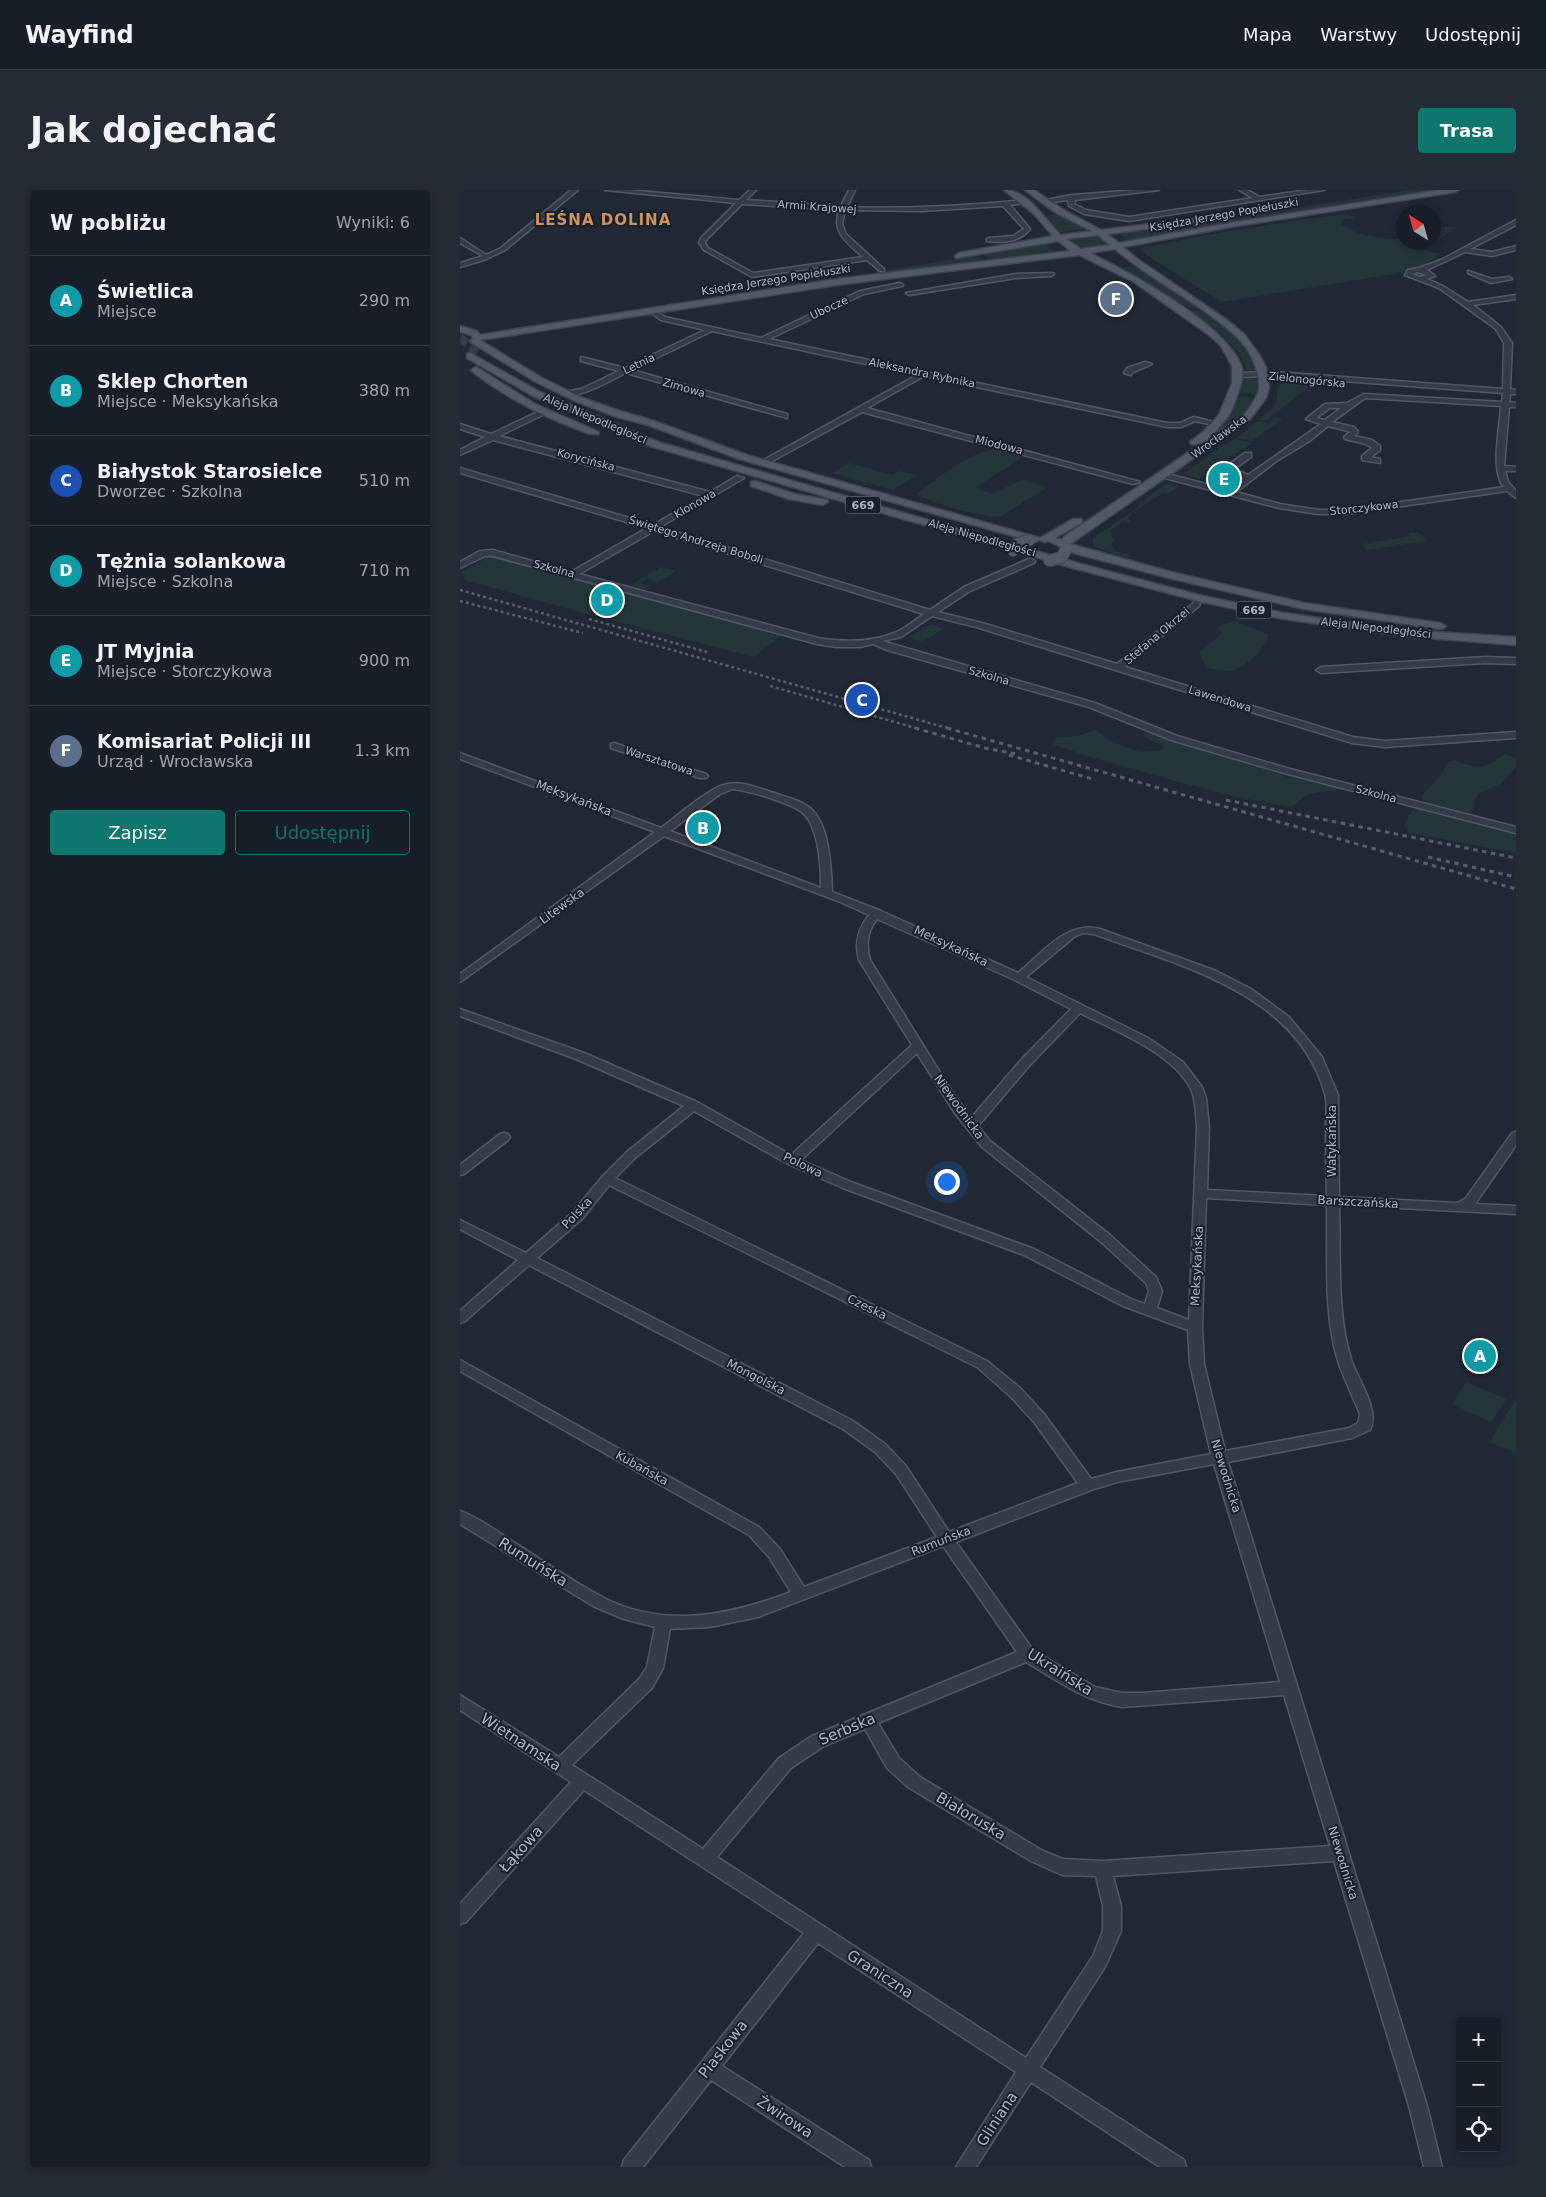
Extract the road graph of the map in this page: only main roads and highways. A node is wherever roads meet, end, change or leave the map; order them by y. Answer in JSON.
{"nodes":[{"id":1,"x":1008,"y":190,"type":"edge"},
{"id":2,"x":1029,"y":190,"type":"edge"},
{"id":3,"x":1397,"y":190,"type":"edge"},
{"id":4,"x":1455,"y":190,"type":"edge"},
{"id":5,"x":1331,"y":200,"type":"dead end"},
{"id":6,"x":1044,"y":201,"type":"junction"},
{"id":7,"x":1025,"y":202,"type":"junction"},
{"id":8,"x":1284,"y":207,"type":"dead end"},
{"id":9,"x":1059,"y":211,"type":"junction"},
{"id":10,"x":1038,"y":214,"type":"junction"},
{"id":11,"x":1221,"y":217,"type":"dead end"},
{"id":12,"x":1198,"y":220,"type":"dead end"},
{"id":13,"x":1099,"y":232,"type":"junction"},
{"id":14,"x":1059,"y":238,"type":"junction"},
{"id":15,"x":1117,"y":246,"type":"junction"},
{"id":16,"x":1078,"y":252,"type":"junction"},
{"id":17,"x":969,"y":254,"type":"junction"},
{"id":18,"x":981,"y":264,"type":"junction"},
{"id":19,"x":1142,"y":266,"type":"junction"},
{"id":20,"x":1117,"y":271,"type":"junction"},
{"id":21,"x":885,"y":272,"type":"junction"},
{"id":22,"x":835,"y":280,"type":"junction"},
{"id":23,"x":460,"y":329,"type":"edge"},
{"id":24,"x":473,"y":339,"type":"junction"},
{"id":25,"x":481,"y":354,"type":"tunnel mouth"},
{"id":26,"x":470,"y":356,"type":"tunnel mouth"},
{"id":27,"x":460,"y":360,"type":"edge"},
{"id":28,"x":476,"y":370,"type":"junction"},
{"id":29,"x":1233,"y":395,"type":"junction"},
{"id":30,"x":1253,"y":396,"type":"junction"},
{"id":31,"x":609,"y":411,"type":"junction"},
{"id":32,"x":654,"y":444,"type":"junction"},
{"id":33,"x":740,"y":461,"type":"junction"},
{"id":34,"x":726,"y":466,"type":"junction"},
{"id":35,"x":740,"y":478,"type":"joint"},
{"id":36,"x":852,"y":507,"type":"junction"},
{"id":37,"x":1037,"y":539,"type":"junction"},
{"id":38,"x":1065,"y":548,"type":"junction"},
{"id":39,"x":1016,"y":554,"type":"junction"},
{"id":40,"x":1047,"y":562,"type":"junction"},
{"id":41,"x":1457,"y":628,"type":"junction"},
{"id":42,"x":1516,"y":632,"type":"edge"},
{"id":43,"x":1516,"y":641,"type":"edge"}],
"edges":[{"from":1,"to":7,"type":"main road"},
{"from":2,"to":6,"type":"main road"},
{"from":3,"to":5,"type":"main road"},
{"from":4,"to":15,"type":"main road","name":"Księdza Jerzego Popiełuszki"},
{"from":6,"to":7,"type":"main road"},
{"from":6,"to":9,"type":"main road"},
{"from":7,"to":10,"type":"main road"},
{"from":8,"to":11,"type":"main road","name":"Księdza Jerzego Popiełuszki"},
{"from":9,"to":10,"type":"main road"},
{"from":9,"to":13,"type":"main road"},
{"from":10,"to":14,"type":"main road"},
{"from":12,"to":13,"type":"main road","name":"Księdza Jerzego Popiełuszki"},
{"from":13,"to":14,"type":"main road","name":"Księdza Jerzego Popiełuszki"},
{"from":13,"to":15,"type":"main road"},
{"from":14,"to":16,"type":"main road"},
{"from":14,"to":17,"type":"main road","name":"Księdza Jerzego Popiełuszki"},
{"from":15,"to":16,"type":"main road","name":"Księdza Jerzego Popiełuszki"},
{"from":15,"to":19,"type":"main road"},
{"from":16,"to":18,"type":"main road","name":"Księdza Jerzego Popiełuszki"},
{"from":16,"to":20,"type":"main road"},
{"from":17,"to":18,"type":"main road"},
{"from":17,"to":21,"type":"main road","name":"Księdza Jerzego Popiełuszki"},
{"from":18,"to":21,"type":"main road","name":"Księdza Jerzego Popiełuszki"},
{"from":19,"to":20,"type":"main road"},
{"from":19,"to":30,"type":"main road"},
{"from":20,"to":29,"type":"main road","name":"Wrocławska"},
{"from":21,"to":22,"type":"main road","name":"Księdza Jerzego Popiełuszki"},
{"from":22,"to":24,"type":"main road","name":"Księdza Jerzego Popiełuszki"},
{"from":22,"to":24,"type":"main road","name":"Księdza Jerzego Popiełuszki"},
{"from":23,"to":24,"type":"main road"},
{"from":24,"to":31,"type":"main road"},
{"from":25,"to":33,"type":"main road","name":"Aleja Niepodległości","number":"669"},
{"from":26,"to":32,"type":"main road","name":"Aleja Niepodległości","number":"669"},
{"from":27,"to":28,"type":"main road"},
{"from":28,"to":32,"type":"main road"},
{"from":28,"to":35,"type":"main road"},
{"from":29,"to":30,"type":"main road"},
{"from":29,"to":37,"type":"main road","name":"Wrocławska"},
{"from":30,"to":38,"type":"main road","name":"Wrocławska"},
{"from":31,"to":33,"type":"main road"},
{"from":31,"to":37,"type":"main road"},
{"from":32,"to":34,"type":"main road","name":"Aleja Niepodległości","number":"669"},
{"from":33,"to":41,"type":"main road","name":"Aleja Niepodległości","number":"669"},
{"from":34,"to":36,"type":"main road"},
{"from":34,"to":43,"type":"main road","name":"Aleja Niepodległości","number":"669"},
{"from":35,"to":36,"type":"main road"},
{"from":36,"to":39,"type":"main road"},
{"from":37,"to":38,"type":"main road"},
{"from":37,"to":39,"type":"main road","name":"Wrocławska","bridge":true},
{"from":38,"to":40,"type":"main road","name":"Wrocławska","bridge":true},
{"from":38,"to":41,"type":"main road"},
{"from":39,"to":40,"type":"main road"},
{"from":40,"to":43,"type":"main road"},
{"from":41,"to":42,"type":"main road","name":"Aleja Niepodległości","number":"669"}]}
